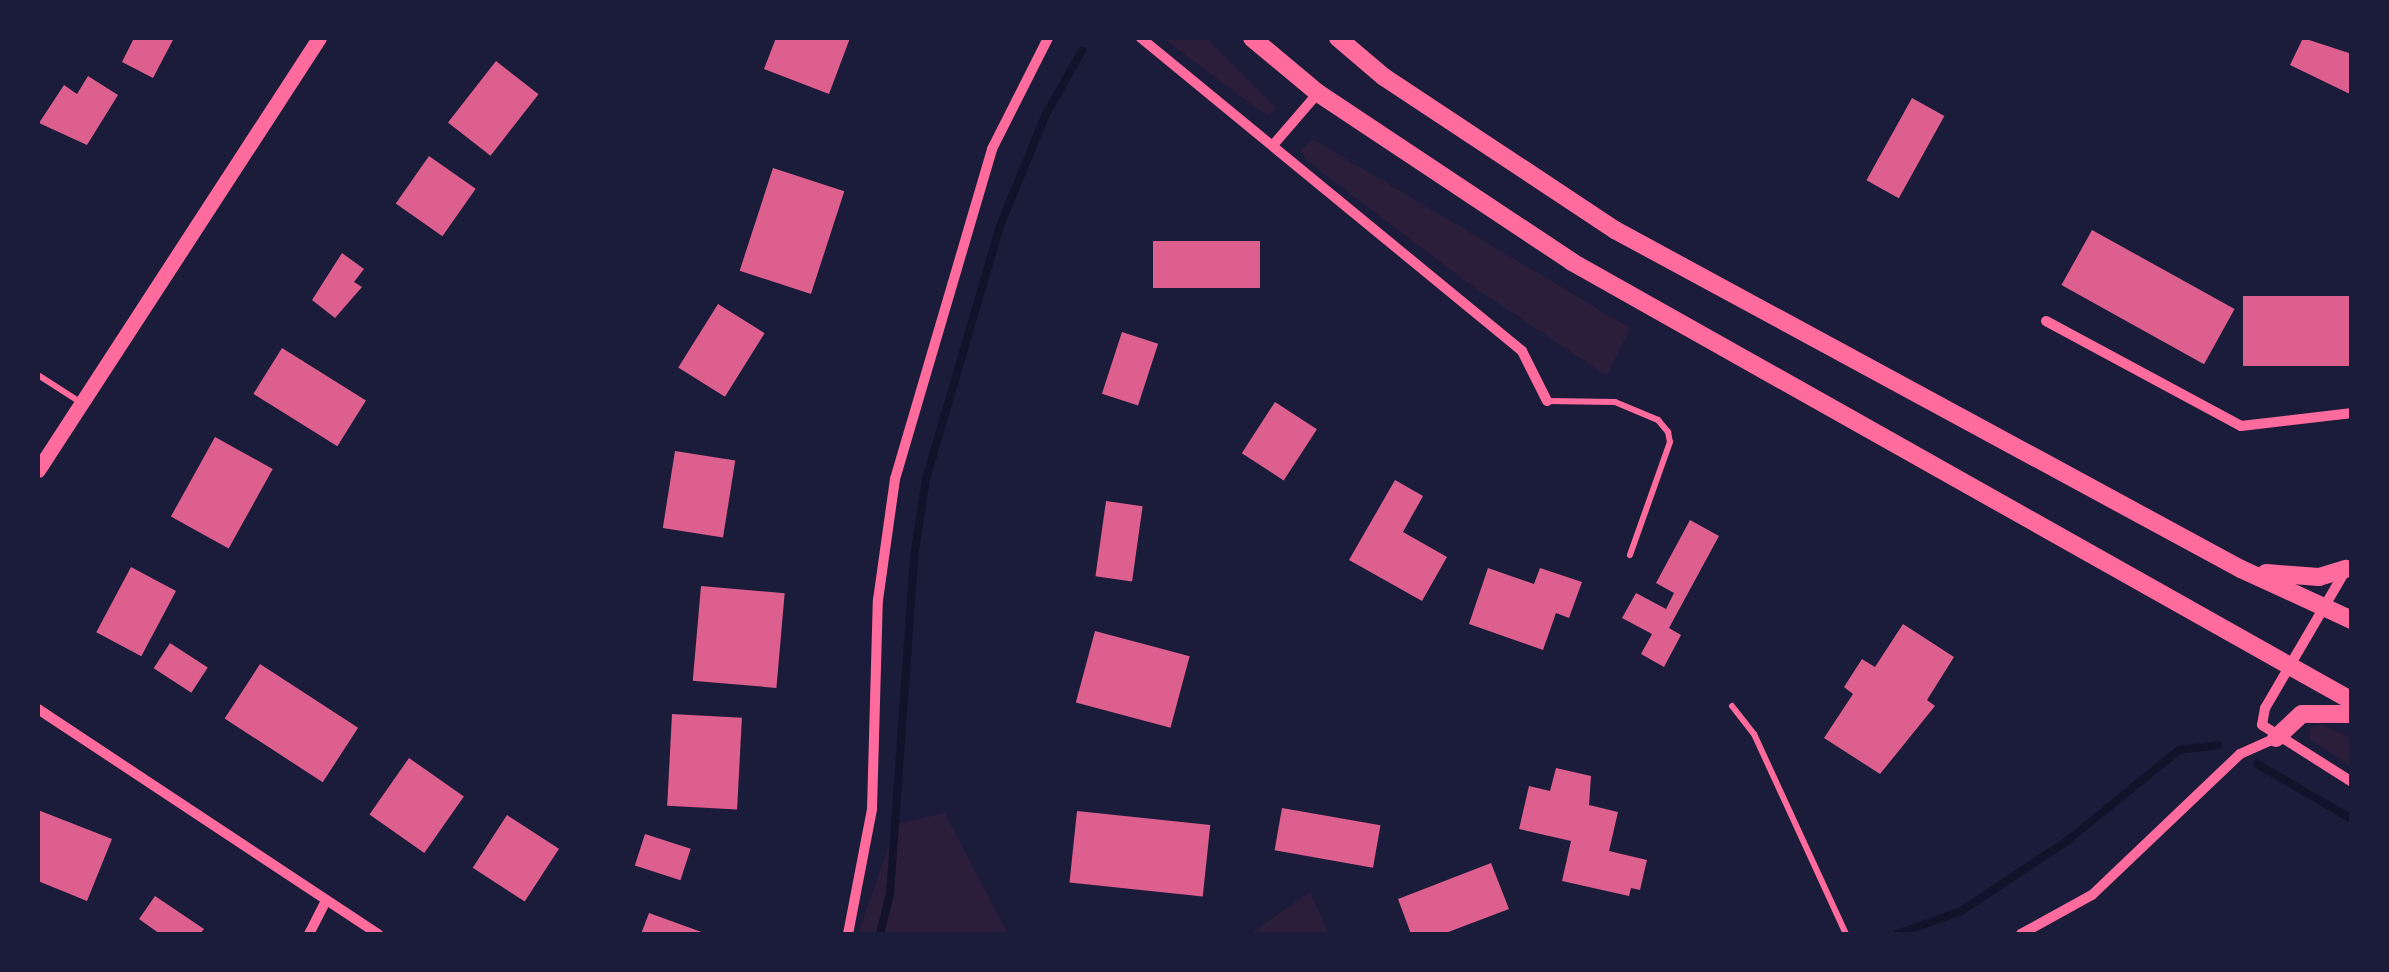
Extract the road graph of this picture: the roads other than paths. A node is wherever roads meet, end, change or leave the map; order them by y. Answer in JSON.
{"nodes":[{"id":1,"x":319,"y":38,"type":"edge"},
{"id":2,"x":1048,"y":38,"type":"edge"},
{"id":3,"x":1140,"y":38,"type":"edge"},
{"id":4,"x":1252,"y":38,"type":"edge"},
{"id":5,"x":1338,"y":38,"type":"edge"},
{"id":6,"x":1318,"y":93,"type":"junction"},
{"id":7,"x":1274,"y":144,"type":"junction"},
{"id":8,"x":2046,"y":320,"type":"dead end"},
{"id":9,"x":38,"y":376,"type":"edge"},
{"id":10,"x":1548,"y":401,"type":"joint"},
{"id":11,"x":82,"y":403,"type":"junction"},
{"id":12,"x":2352,"y":413,"type":"edge"},
{"id":13,"x":38,"y":470,"type":"edge"},
{"id":14,"x":1630,"y":554,"type":"dead end"},
{"id":15,"x":2349,"y":567,"type":"edge"},
{"id":16,"x":2240,"y":569,"type":"junction"},
{"id":17,"x":2324,"y":606,"type":"junction"},
{"id":18,"x":2352,"y":620,"type":"edge"},
{"id":19,"x":2290,"y":666,"type":"junction"},
{"id":20,"x":2352,"y":702,"type":"edge"},
{"id":21,"x":1732,"y":706,"type":"dead end"},
{"id":22,"x":38,"y":709,"type":"edge"},
{"id":23,"x":2352,"y":714,"type":"edge"},
{"id":24,"x":2276,"y":738,"type":"junction"},
{"id":25,"x":2352,"y":782,"type":"edge"},
{"id":26,"x":326,"y":901,"type":"junction"},
{"id":27,"x":308,"y":934,"type":"edge"},
{"id":28,"x":378,"y":934,"type":"edge"},
{"id":29,"x":848,"y":934,"type":"edge"},
{"id":30,"x":1846,"y":934,"type":"edge"},
{"id":31,"x":2022,"y":934,"type":"edge"}],
"edges":[{"from":1,"to":11,"type":"main road"},
{"from":2,"to":29,"type":"street"},
{"from":3,"to":7,"type":"street"},
{"from":4,"to":6,"type":"main road"},
{"from":5,"to":16,"type":"main road"},
{"from":6,"to":7,"type":"street"},
{"from":6,"to":19,"type":"main road"},
{"from":7,"to":10,"type":"street"},
{"from":8,"to":12,"type":"street"},
{"from":9,"to":11,"type":"lane"},
{"from":10,"to":14,"type":"lane"},
{"from":11,"to":13,"type":"main road"},
{"from":15,"to":16,"type":"main road"},
{"from":15,"to":17,"type":"street"},
{"from":16,"to":17,"type":"main road"},
{"from":17,"to":18,"type":"main road"},
{"from":17,"to":19,"type":"street"},
{"from":19,"to":20,"type":"main road"},
{"from":19,"to":24,"type":"street"},
{"from":21,"to":30,"type":"lane"},
{"from":22,"to":26,"type":"street"},
{"from":23,"to":24,"type":"main road"},
{"from":24,"to":25,"type":"street"},
{"from":24,"to":31,"type":"street"},
{"from":26,"to":27,"type":"street"},
{"from":26,"to":28,"type":"street"}]}
